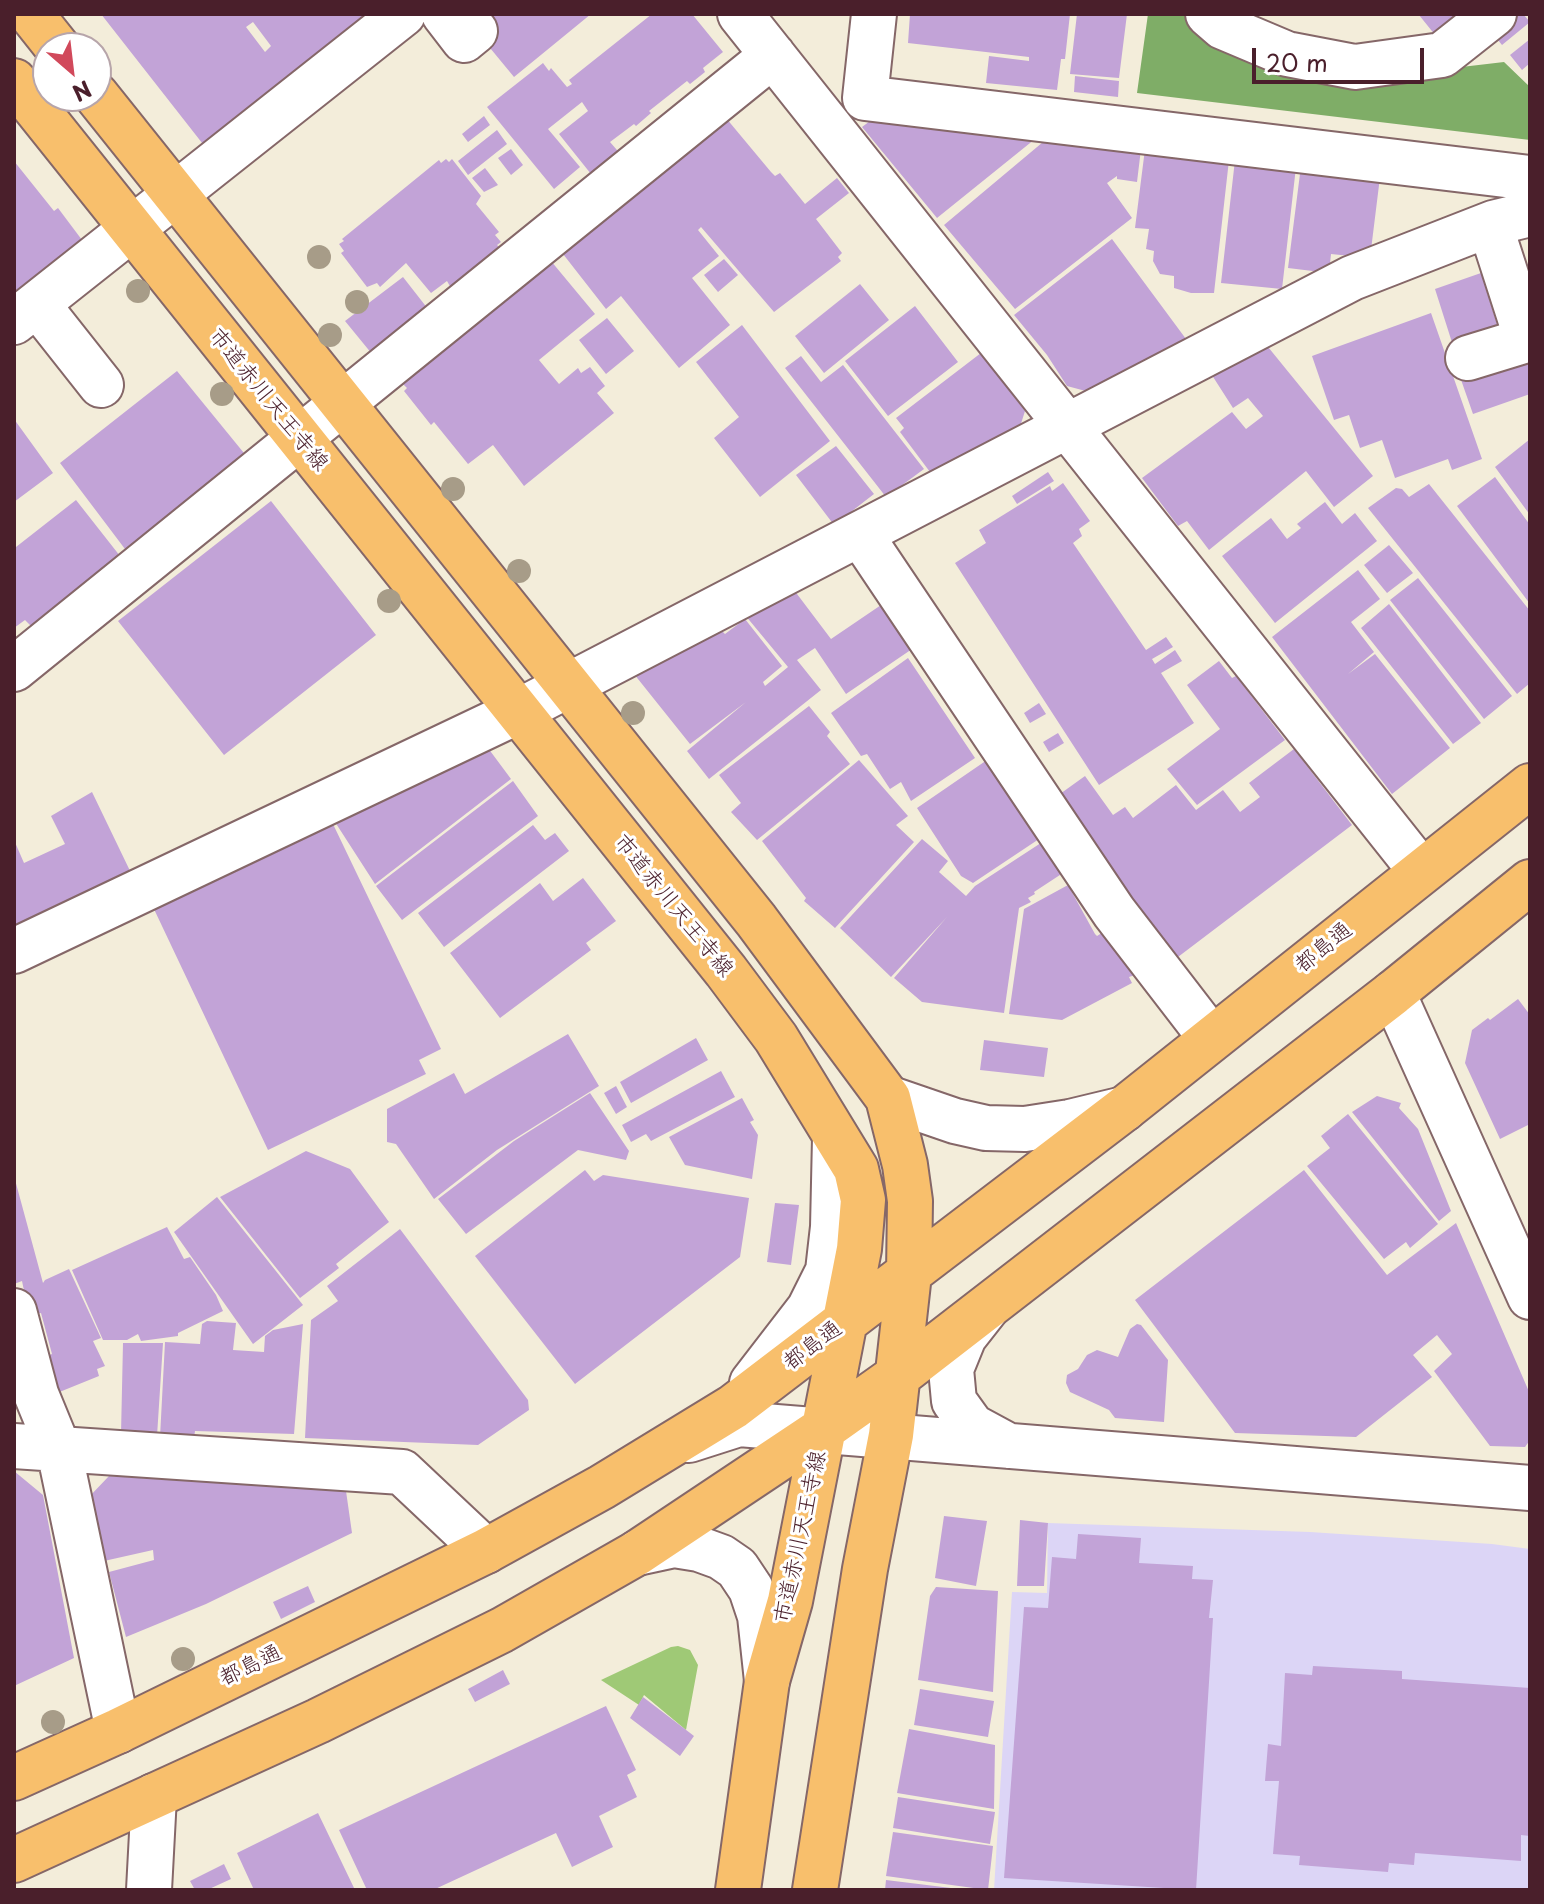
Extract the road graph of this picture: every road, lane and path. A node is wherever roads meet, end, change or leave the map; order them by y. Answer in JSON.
{"nodes":[{"id":1,"x":31,"y":14,"type":"edge"},
{"id":2,"x":403,"y":14,"type":"edge"},
{"id":3,"x":740,"y":14,"type":"edge"},
{"id":4,"x":874,"y":14,"type":"edge"},
{"id":5,"x":1208,"y":14,"type":"edge"},
{"id":6,"x":1494,"y":14,"type":"edge"},
{"id":7,"x":45,"y":32,"type":"edge"},
{"id":8,"x":773,"y":55,"type":"junction"},
{"id":9,"x":14,"y":81,"type":"edge"},
{"id":10,"x":865,"y":98,"type":"junction"},
{"id":11,"x":110,"y":112,"type":"edge"},
{"id":12,"x":830,"y":127,"type":"junction"},
{"id":13,"x":1530,"y":178,"type":"edge"},
{"id":14,"x":176,"y":194,"type":"junction"},
{"id":15,"x":1510,"y":220,"type":"edge"},
{"id":16,"x":132,"y":229,"type":"junction"},
{"id":17,"x":25,"y":313,"type":"edge"},
{"id":18,"x":1528,"y":340,"type":"edge"},
{"id":19,"x":1468,"y":358,"type":"dead end"},
{"id":20,"x":101,"y":385,"type":"dead end"},
{"id":21,"x":343,"y":404,"type":"junction"},
{"id":22,"x":1067,"y":425,"type":"junction"},
{"id":23,"x":299,"y":439,"type":"junction"},
{"id":24,"x":860,"y":534,"type":"junction"},
{"id":25,"x":14,"y":669,"type":"edge"},
{"id":26,"x":569,"y":685,"type":"junction"},
{"id":27,"x":517,"y":712,"type":"junction"},
{"id":28,"x":1530,"y":786,"type":"edge"},
{"id":29,"x":1421,"y":871,"type":"junction"},
{"id":30,"x":1530,"y":882,"type":"edge"},
{"id":31,"x":14,"y":951,"type":"edge"},
{"id":32,"x":1393,"y":993,"type":"junction"},
{"id":33,"x":1211,"y":1038,"type":"junction"},
{"id":34,"x":888,"y":1098,"type":"junction"},
{"id":35,"x":1124,"y":1109,"type":"junction"},
{"id":36,"x":835,"y":1138,"type":"junction"},
{"id":37,"x":909,"y":1274,"type":"junction"},
{"id":38,"x":1530,"y":1297,"type":"edge"},
{"id":39,"x":990,"y":1304,"type":"junction"},
{"id":40,"x":14,"y":1311,"type":"edge"},
{"id":41,"x":847,"y":1321,"type":"junction"},
{"id":42,"x":899,"y":1375,"type":"junction"},
{"id":43,"x":733,"y":1407,"type":"junction"},
{"id":44,"x":823,"y":1429,"type":"junction"},
{"id":45,"x":891,"y":1435,"type":"junction"},
{"id":46,"x":14,"y":1446,"type":"edge"},
{"id":47,"x":669,"y":1446,"type":"junction"},
{"id":48,"x":1011,"y":1447,"type":"junction"},
{"id":49,"x":59,"y":1450,"type":"junction"},
{"id":50,"x":1527,"y":1487,"type":"edge"},
{"id":51,"x":486,"y":1551,"type":"junction"},
{"id":52,"x":637,"y":1553,"type":"junction"},
{"id":53,"x":767,"y":1681,"type":"junction"},
{"id":54,"x":118,"y":1731,"type":"junction"},
{"id":55,"x":14,"y":1778,"type":"edge"},
{"id":56,"x":154,"y":1796,"type":"junction"},
{"id":57,"x":14,"y":1860,"type":"edge"},
{"id":58,"x":149,"y":1890,"type":"edge"},
{"id":59,"x":738,"y":1890,"type":"edge"},
{"id":60,"x":815,"y":1890,"type":"edge"}],
"edges":[{"from":1,"to":7,"type":"main road"},
{"from":2,"to":14,"type":"street"},
{"from":3,"to":8,"type":"street"},
{"from":4,"to":10,"type":"street"},
{"from":5,"to":6,"type":"street"},
{"from":8,"to":12,"type":"street"},
{"from":8,"to":21,"type":"street"},
{"from":9,"to":16,"type":"main road","name":"市道赤川天王寺線"},
{"from":10,"to":12,"type":"street"},
{"from":10,"to":13,"type":"street"},
{"from":11,"to":14,"type":"main road"},
{"from":12,"to":22,"type":"street"},
{"from":14,"to":16,"type":"street"},
{"from":14,"to":21,"type":"main road"},
{"from":15,"to":18,"type":"street"},
{"from":15,"to":22,"type":"street"},
{"from":16,"to":17,"type":"street"},
{"from":16,"to":23,"type":"main road","name":"市道赤川天王寺線"},
{"from":17,"to":20,"type":"street"},
{"from":18,"to":19,"type":"street"},
{"from":21,"to":23,"type":"street"},
{"from":21,"to":26,"type":"main road"},
{"from":22,"to":24,"type":"street"},
{"from":22,"to":29,"type":"street"},
{"from":23,"to":25,"type":"street"},
{"from":23,"to":27,"type":"main road","name":"市道赤川天王寺線"},
{"from":24,"to":26,"type":"street"},
{"from":24,"to":33,"type":"street"},
{"from":26,"to":27,"type":"street"},
{"from":26,"to":34,"type":"main road"},
{"from":27,"to":31,"type":"street"},
{"from":27,"to":36,"type":"main road","name":"市道赤川天王寺線"},
{"from":28,"to":29,"type":"main road","name":"都島通"},
{"from":29,"to":33,"type":"main road","name":"都島通"},
{"from":30,"to":32,"type":"main road"},
{"from":32,"to":38,"type":"street"},
{"from":32,"to":39,"type":"main road"},
{"from":33,"to":35,"type":"main road","name":"都島通"},
{"from":34,"to":35,"type":"street"},
{"from":34,"to":37,"type":"main road"},
{"from":35,"to":37,"type":"main road","name":"都島通"},
{"from":36,"to":41,"type":"main road","name":"市道赤川天王寺線"},
{"from":36,"to":43,"type":"street"},
{"from":37,"to":41,"type":"main road","name":"都島通"},
{"from":37,"to":42,"type":"main road"},
{"from":39,"to":42,"type":"main road"},
{"from":39,"to":48,"type":"street"},
{"from":40,"to":49,"type":"street"},
{"from":41,"to":43,"type":"main road","name":"都島通"},
{"from":41,"to":44,"type":"main road","name":"市道赤川天王寺線"},
{"from":42,"to":44,"type":"main road"},
{"from":42,"to":45,"type":"main road"},
{"from":43,"to":47,"type":"main road","name":"都島通"},
{"from":44,"to":45,"type":"street"},
{"from":44,"to":47,"type":"street"},
{"from":44,"to":52,"type":"main road"},
{"from":44,"to":53,"type":"main road","name":"市道赤川天王寺線"},
{"from":45,"to":48,"type":"street"},
{"from":45,"to":60,"type":"main road"},
{"from":46,"to":49,"type":"street"},
{"from":47,"to":51,"type":"main road","name":"都島通"},
{"from":48,"to":50,"type":"street"},
{"from":49,"to":51,"type":"street"},
{"from":49,"to":54,"type":"street"},
{"from":51,"to":54,"type":"main road","name":"都島通"},
{"from":52,"to":53,"type":"street"},
{"from":52,"to":56,"type":"main road"},
{"from":53,"to":59,"type":"main road","name":"市道赤川天王寺線"},
{"from":54,"to":55,"type":"main road","name":"都島通"},
{"from":56,"to":57,"type":"main road"},
{"from":56,"to":58,"type":"street"}]}
